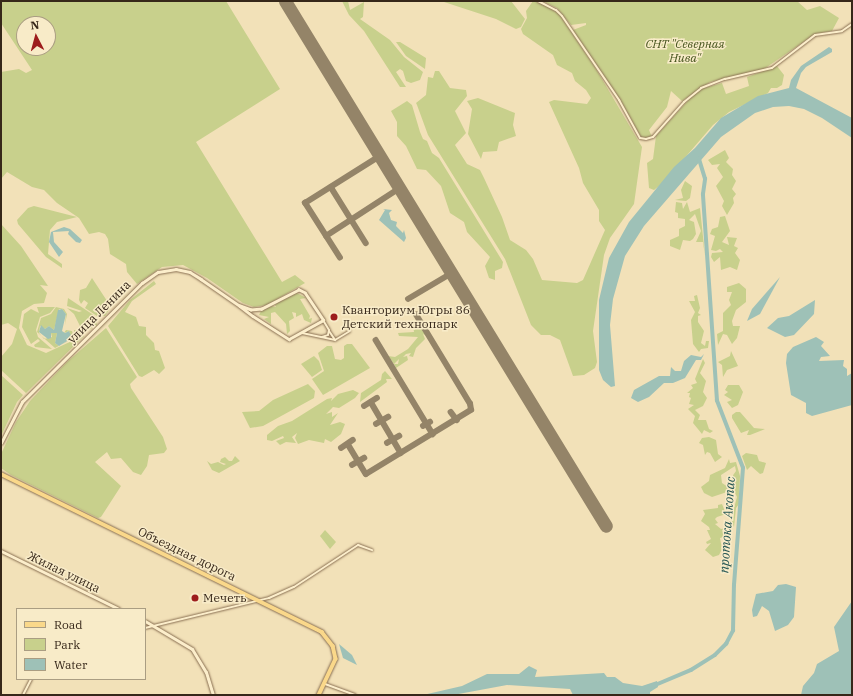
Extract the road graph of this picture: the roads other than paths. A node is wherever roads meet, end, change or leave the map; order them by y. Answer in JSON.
{"nodes":[{"id":1,"x":538,"y":1,"type":"edge"},
{"id":2,"x":852,"y":24,"type":"edge"},
{"id":3,"x":240,"y":306,"type":"junction"},
{"id":4,"x":255,"y":310,"type":"junction"},
{"id":5,"x":254,"y":316,"type":"junction"},
{"id":6,"x":323,"y":320,"type":"junction"},
{"id":7,"x":329,"y":330,"type":"junction"},
{"id":8,"x":350,"y":331,"type":"dead end"},
{"id":9,"x":302,"y":333,"type":"junction"},
{"id":10,"x":321,"y":337,"type":"junction"},
{"id":11,"x":335,"y":340,"type":"junction"},
{"id":12,"x":1,"y":443,"type":"edge"},
{"id":13,"x":1,"y":474,"type":"edge"},
{"id":14,"x":372,"y":550,"type":"dead end"},
{"id":15,"x":1,"y":551,"type":"edge"},
{"id":16,"x":260,"y":600,"type":"junction"},
{"id":17,"x":117,"y":608,"type":"edge"},
{"id":18,"x":146,"y":622,"type":"edge"},
{"id":19,"x":155,"y":626,"type":"junction"},
{"id":20,"x":146,"y":628,"type":"edge"},
{"id":21,"x":30,"y":680,"type":"edge"},
{"id":22,"x":325,"y":684,"type":"junction"},
{"id":23,"x":23,"y":695,"type":"edge"},
{"id":24,"x":214,"y":695,"type":"edge"},
{"id":25,"x":320,"y":695,"type":"edge"},
{"id":26,"x":355,"y":695,"type":"edge"}],
"edges":[{"from":1,"to":2,"type":"street"},
{"from":3,"to":4,"type":"street"},
{"from":3,"to":5,"type":"street","name":"улица Ленина"},
{"from":3,"to":12,"type":"street","name":"улица Ленина"},
{"from":4,"to":5,"type":"street"},
{"from":4,"to":6,"type":"street"},
{"from":5,"to":9,"type":"street","name":"улица Ленина"},
{"from":6,"to":7,"type":"street"},
{"from":6,"to":9,"type":"street"},
{"from":7,"to":10,"type":"street"},
{"from":7,"to":11,"type":"street"},
{"from":8,"to":11,"type":"street"},
{"from":9,"to":10,"type":"street"},
{"from":10,"to":11,"type":"street"},
{"from":13,"to":16,"type":"main road","name":"Объездная дорога"},
{"from":14,"to":16,"type":"street"},
{"from":15,"to":17,"type":"main road","name":"Жилая улица"},
{"from":16,"to":19,"type":"street"},
{"from":16,"to":22,"type":"main road","name":"Объездная дорога"},
{"from":18,"to":19,"type":"main road"},
{"from":19,"to":20,"type":"street"},
{"from":19,"to":24,"type":"main road"},
{"from":21,"to":23,"type":"street"},
{"from":22,"to":25,"type":"main road","name":"Объездная дорога"},
{"from":22,"to":26,"type":"street"}]}
